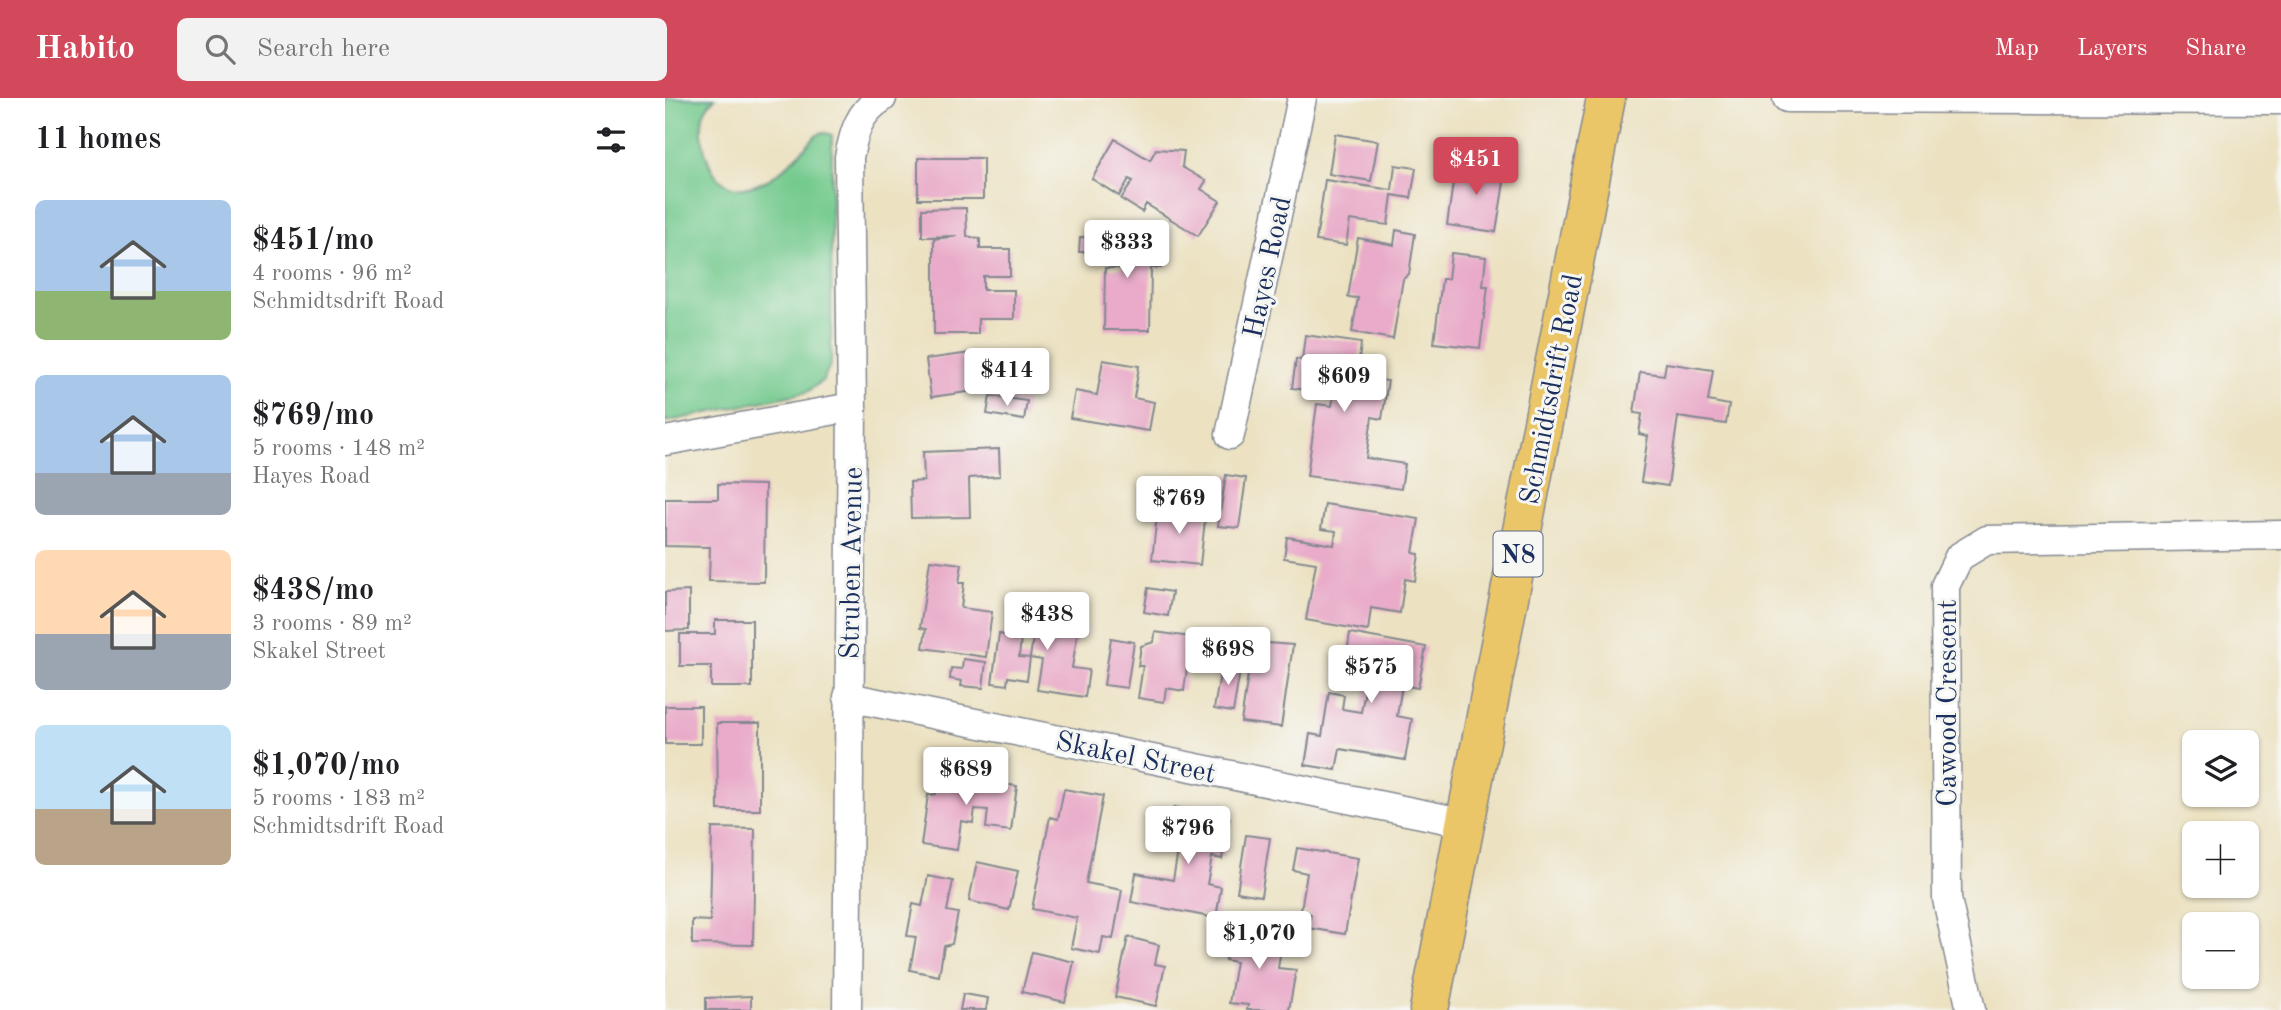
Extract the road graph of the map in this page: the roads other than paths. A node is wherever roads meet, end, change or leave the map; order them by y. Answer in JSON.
{"nodes":[{"id":1,"x":882,"y":98,"type":"edge"},
{"id":2,"x":1302,"y":98,"type":"edge"},
{"id":3,"x":1606,"y":98,"type":"edge"},
{"id":4,"x":1787,"y":98,"type":"edge"},
{"id":5,"x":2281,"y":100,"type":"edge"},
{"id":6,"x":852,"y":407,"type":"junction"},
{"id":7,"x":1230,"y":435,"type":"dead end"},
{"id":8,"x":665,"y":441,"type":"edge"},
{"id":9,"x":2281,"y":535,"type":"edge"},
{"id":10,"x":848,"y":697,"type":"junction"},
{"id":11,"x":1466,"y":823,"type":"junction"},
{"id":12,"x":847,"y":1010,"type":"edge"},
{"id":13,"x":1429,"y":1010,"type":"edge"},
{"id":14,"x":1971,"y":1010,"type":"edge"}],
"edges":[{"from":1,"to":6,"type":"street","name":"Struben Avenue"},
{"from":2,"to":7,"type":"street","name":"Hayes Road"},
{"from":3,"to":11,"type":"highway","name":"Schmidtsdrift Road","number":"N8"},
{"from":4,"to":5,"type":"street"},
{"from":6,"to":8,"type":"street"},
{"from":6,"to":10,"type":"street","name":"Struben Avenue"},
{"from":9,"to":14,"type":"street","name":"Cawood Crescent"},
{"from":10,"to":11,"type":"street","name":"Skakel Street"},
{"from":10,"to":12,"type":"street","name":"Struben Avenue"},
{"from":11,"to":13,"type":"highway","name":"Schmidtsdrift Road","number":"N8"}]}
